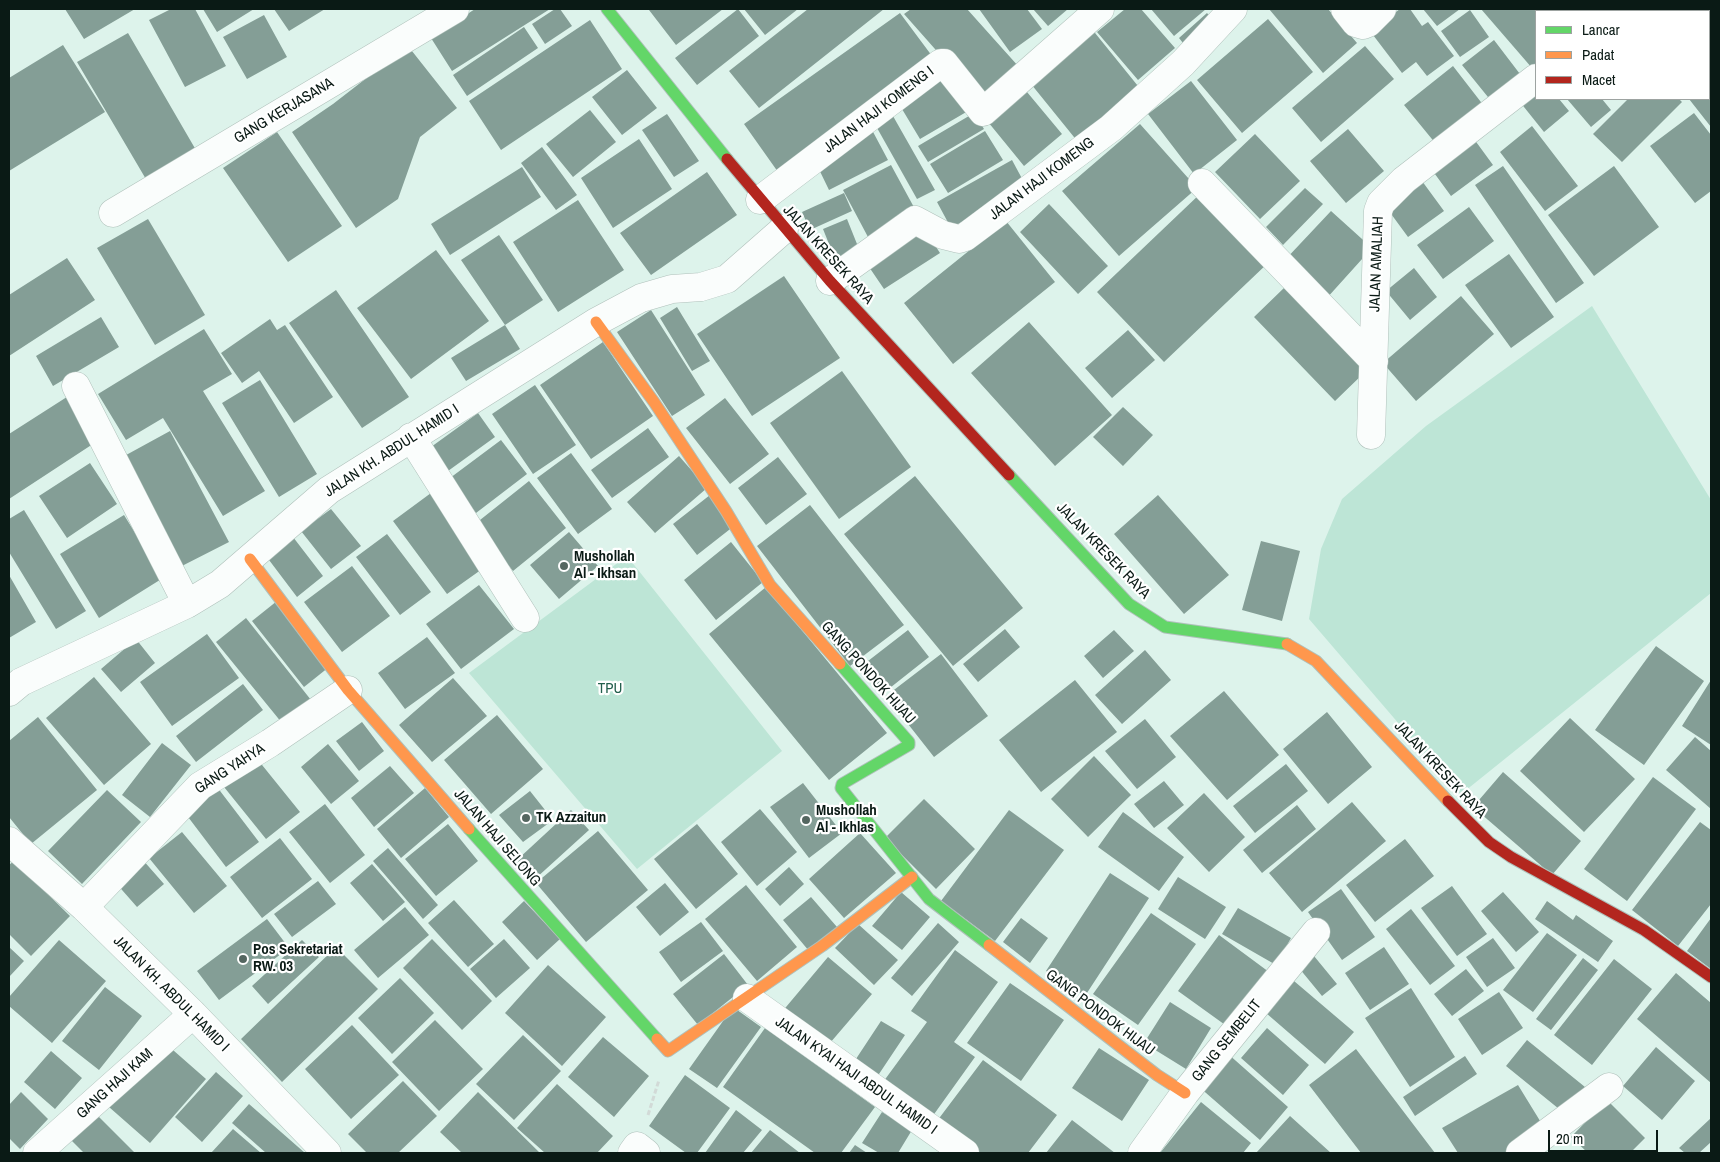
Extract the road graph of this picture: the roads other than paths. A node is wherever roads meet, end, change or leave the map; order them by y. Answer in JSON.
{"nodes":[{"id":1,"x":455,"y":9,"type":"edge"},
{"id":2,"x":607,"y":9,"type":"edge"},
{"id":3,"x":1100,"y":9,"type":"edge"},
{"id":4,"x":1233,"y":9,"type":"edge"},
{"id":5,"x":1344,"y":9,"type":"edge"},
{"id":6,"x":1382,"y":9,"type":"edge"},
{"id":7,"x":1535,"y":79,"type":"edge"},
{"id":8,"x":1202,"y":184,"type":"dead end"},
{"id":9,"x":760,"y":200,"type":"junction"},
{"id":10,"x":113,"y":213,"type":"dead end"},
{"id":11,"x":784,"y":229,"type":"junction"},
{"id":12,"x":830,"y":281,"type":"junction"},
{"id":13,"x":596,"y":322,"type":"junction"},
{"id":14,"x":1374,"y":361,"type":"junction"},
{"id":15,"x":76,"y":386,"type":"dead end"},
{"id":16,"x":1371,"y":436,"type":"dead end"},
{"id":17,"x":411,"y":437,"type":"junction"},
{"id":18,"x":250,"y":558,"type":"junction"},
{"id":19,"x":187,"y":604,"type":"junction"},
{"id":20,"x":525,"y":618,"type":"dead end"},
{"id":21,"x":348,"y":690,"type":"junction"},
{"id":22,"x":9,"y":692,"type":"edge"},
{"id":23,"x":9,"y":841,"type":"edge"},
{"id":24,"x":912,"y":877,"type":"junction"},
{"id":25,"x":84,"y":907,"type":"junction"},
{"id":26,"x":1316,"y":932,"type":"dead end"},
{"id":27,"x":1711,"y":977,"type":"edge"},
{"id":28,"x":746,"y":998,"type":"junction"},
{"id":29,"x":193,"y":1014,"type":"junction"},
{"id":30,"x":1609,"y":1087,"type":"dead end"},
{"id":31,"x":1185,"y":1093,"type":"junction"},
{"id":32,"x":1533,"y":1149,"type":"edge"},
{"id":33,"x":952,"y":1150,"type":"edge"},
{"id":34,"x":36,"y":1153,"type":"edge"},
{"id":35,"x":326,"y":1153,"type":"edge"},
{"id":36,"x":1142,"y":1153,"type":"edge"}],
"edges":[{"from":1,"to":10,"type":"street","name":"GANG KERJASANA"},
{"from":2,"to":9,"type":"street","name":"JALAN KRESEK RAYA"},
{"from":3,"to":9,"type":"street","name":"JALAN HAJI KOMENG I"},
{"from":4,"to":12,"type":"street","name":"JALAN HAJI KOMENG"},
{"from":5,"to":6,"type":"street"},
{"from":7,"to":14,"type":"street","name":"JALAN AMALIAH"},
{"from":8,"to":14,"type":"street"},
{"from":9,"to":11,"type":"street","name":"JALAN KRESEK RAYA"},
{"from":11,"to":12,"type":"street","name":"JALAN KRESEK RAYA"},
{"from":11,"to":13,"type":"street","name":"JALAN KH. ABDUL HAMID I"},
{"from":12,"to":27,"type":"street","name":"JALAN KRESEK RAYA"},
{"from":13,"to":17,"type":"street","name":"JALAN KH. ABDUL HAMID I"},
{"from":13,"to":24,"type":"street","name":"GANG PONDOK HIJAU"},
{"from":14,"to":16,"type":"street","name":"JALAN AMALIAH"},
{"from":15,"to":19,"type":"street"},
{"from":17,"to":18,"type":"street","name":"JALAN KH. ABDUL HAMID I"},
{"from":17,"to":20,"type":"street"},
{"from":18,"to":19,"type":"street","name":"JALAN KH. ABDUL HAMID I"},
{"from":18,"to":21,"type":"street","name":"JALAN HAJI SELONG"},
{"from":19,"to":22,"type":"street","name":"JALAN KH. ABDUL HAMID I"},
{"from":21,"to":25,"type":"street","name":"GANG YAHYA"},
{"from":21,"to":28,"type":"street","name":"JALAN HAJI SELONG"},
{"from":23,"to":25,"type":"street","name":"JALAN KH. ABDUL HAMID I"},
{"from":24,"to":28,"type":"street"},
{"from":24,"to":31,"type":"street","name":"GANG PONDOK HIJAU"},
{"from":25,"to":29,"type":"street","name":"JALAN KH. ABDUL HAMID I"},
{"from":26,"to":31,"type":"street","name":"GANG SEMBELIT"},
{"from":28,"to":33,"type":"street","name":"JALAN KYAI HAJI ABDUL HAMID I"},
{"from":29,"to":34,"type":"street","name":"GANG HAJI KAM"},
{"from":29,"to":35,"type":"street","name":"JALAN KH. ABDUL HAMID I"},
{"from":30,"to":32,"type":"street"},
{"from":31,"to":36,"type":"street","name":"GANG SEMBELIT"}]}
